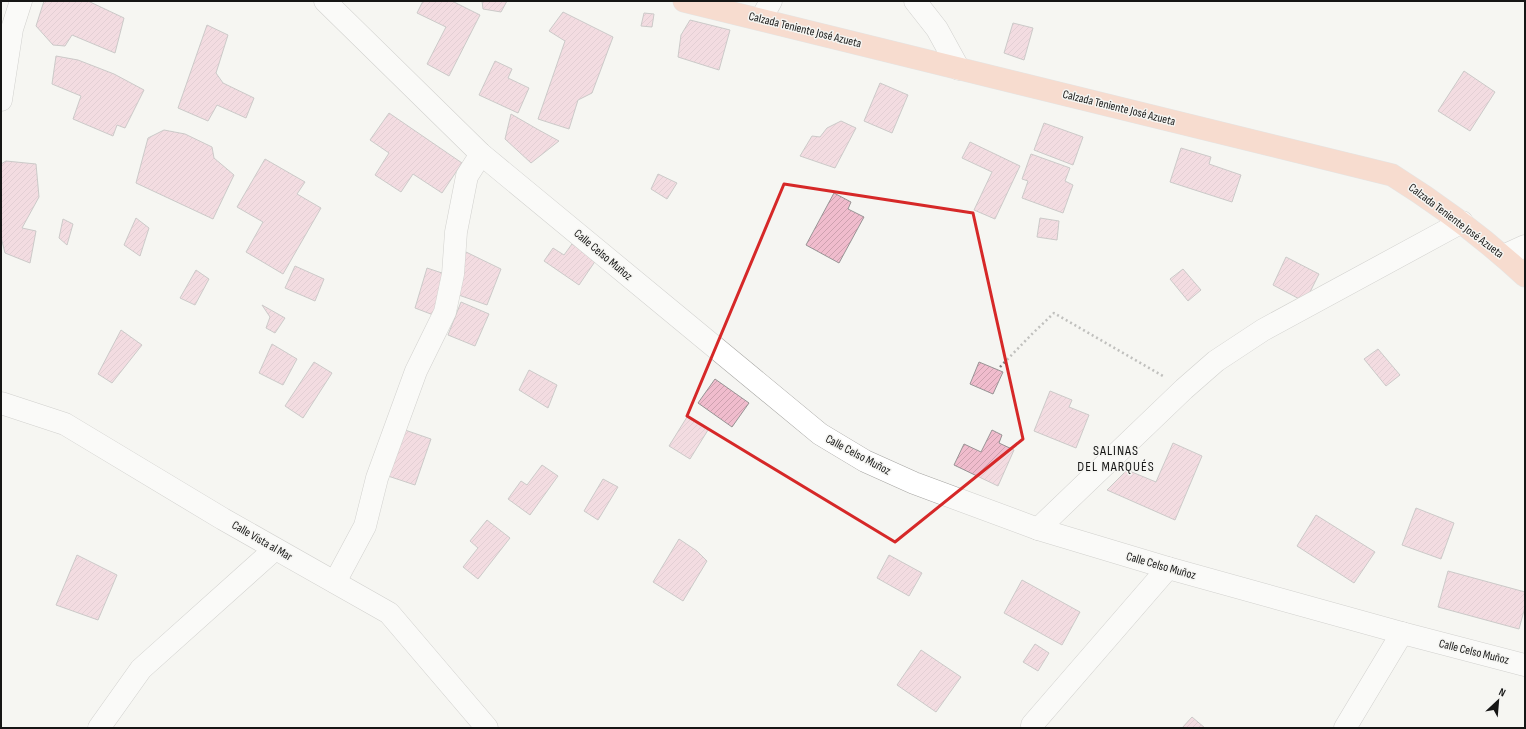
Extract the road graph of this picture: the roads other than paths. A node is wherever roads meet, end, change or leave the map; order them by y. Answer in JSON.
{"nodes":[{"id":1,"x":21,"y":1,"type":"edge"},
{"id":2,"x":325,"y":1,"type":"edge"},
{"id":3,"x":684,"y":1,"type":"edge"},
{"id":4,"x":915,"y":1,"type":"edge"},
{"id":5,"x":711,"y":4,"type":"edge"},
{"id":6,"x":766,"y":10,"type":"edge"},
{"id":7,"x":960,"y":69,"type":"junction"},
{"id":8,"x":1,"y":100,"type":"edge"},
{"id":9,"x":481,"y":154,"type":"junction"},
{"id":10,"x":1462,"y":222,"type":"junction"},
{"id":11,"x":1525,"y":246,"type":"edge"},
{"id":12,"x":1503,"y":256,"type":"junction"},
{"id":13,"x":1525,"y":276,"type":"edge"},
{"id":14,"x":1,"y":403,"type":"edge"},
{"id":15,"x":1038,"y":529,"type":"junction"},
{"id":16,"x":275,"y":548,"type":"junction"},
{"id":17,"x":1168,"y":568,"type":"junction"},
{"id":18,"x":335,"y":582,"type":"junction"},
{"id":19,"x":1402,"y":633,"type":"junction"},
{"id":20,"x":1525,"y":665,"type":"edge"},
{"id":21,"x":1032,"y":725,"type":"dead end"},
{"id":22,"x":99,"y":728,"type":"edge"},
{"id":23,"x":487,"y":728,"type":"edge"},
{"id":24,"x":1345,"y":728,"type":"edge"}],
"edges":[{"from":1,"to":8,"type":"street"},
{"from":2,"to":9,"type":"street","name":"Calle Celso Muñoz"},
{"from":3,"to":5,"type":"main road","name":"Calzada Teniente José Azueta"},
{"from":4,"to":7,"type":"street"},
{"from":5,"to":6,"type":"main road","name":"Calzada Teniente José Azueta"},
{"from":6,"to":7,"type":"main road","name":"Calzada Teniente José Azueta"},
{"from":7,"to":10,"type":"main road","name":"Calzada Teniente José Azueta"},
{"from":9,"to":15,"type":"street","name":"Calle Celso Muñoz"},
{"from":9,"to":18,"type":"street"},
{"from":10,"to":12,"type":"main road","name":"Calzada Teniente José Azueta"},
{"from":10,"to":15,"type":"street"},
{"from":11,"to":12,"type":"street"},
{"from":12,"to":13,"type":"main road","name":"Calzada Teniente José Azueta"},
{"from":14,"to":16,"type":"street","name":"Calle Vista al Mar"},
{"from":15,"to":17,"type":"street","name":"Calle Celso Muñoz"},
{"from":16,"to":18,"type":"street","name":"Calle Vista al Mar"},
{"from":16,"to":22,"type":"street"},
{"from":17,"to":19,"type":"street","name":"Calle Celso Muñoz"},
{"from":17,"to":21,"type":"street"},
{"from":18,"to":23,"type":"street","name":"Calle Vista al Mar"},
{"from":19,"to":20,"type":"street","name":"Calle Celso Muñoz"},
{"from":19,"to":24,"type":"street"}]}
